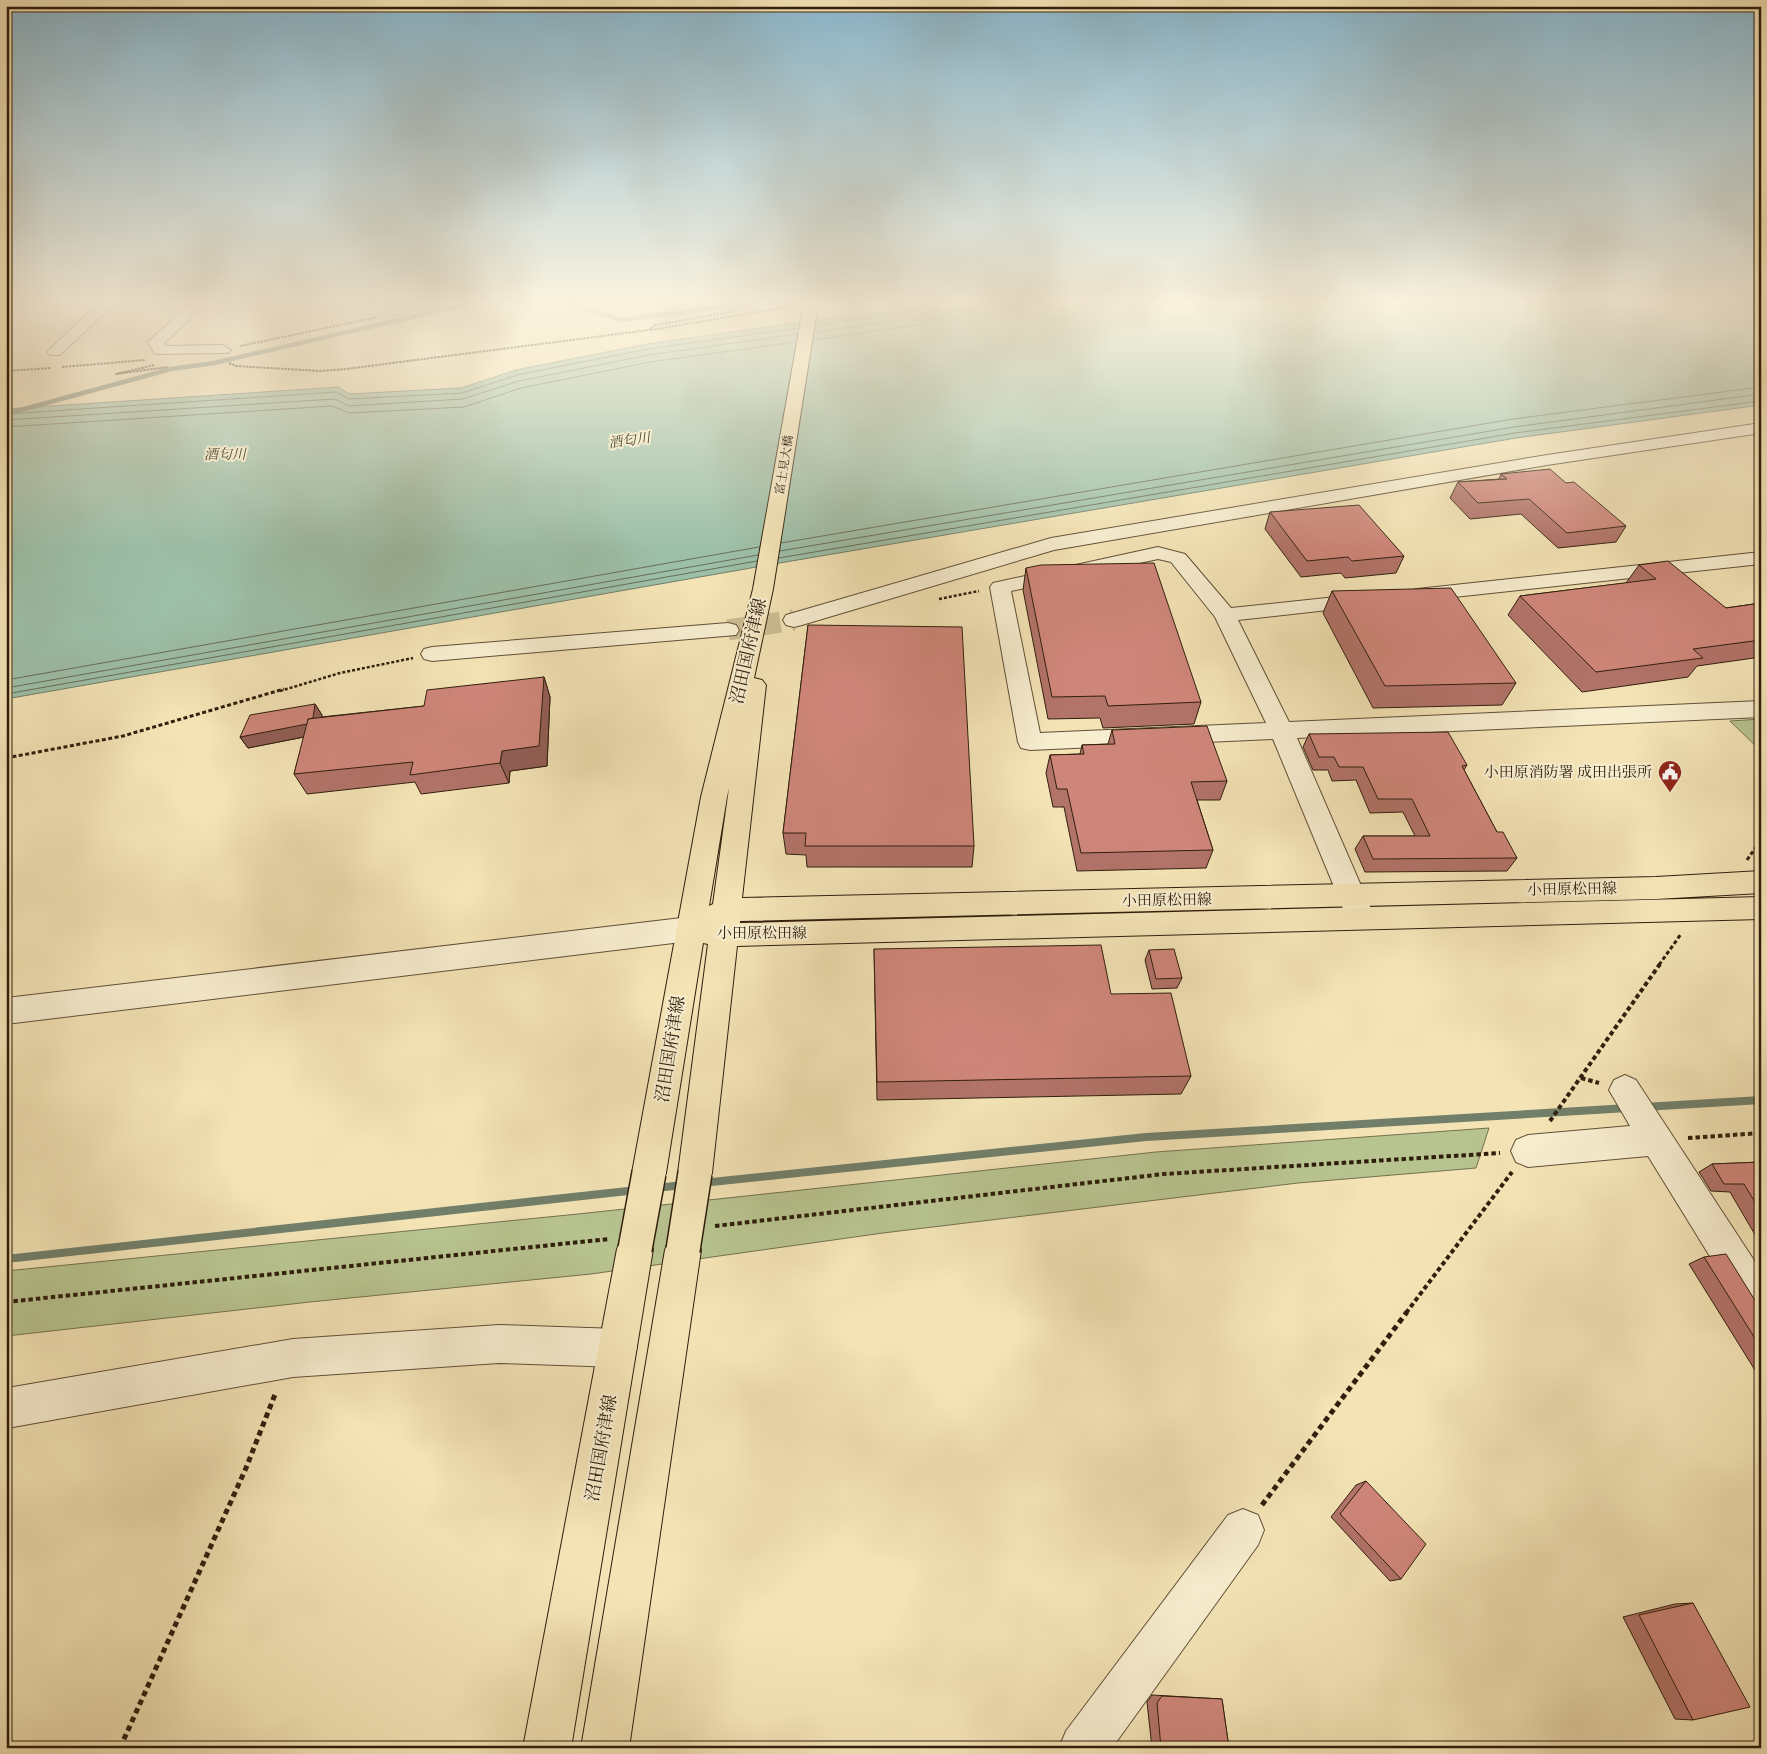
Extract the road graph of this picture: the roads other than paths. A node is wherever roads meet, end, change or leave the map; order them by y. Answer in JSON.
{"nodes":[{"id":1,"x":797,"y":385,"type":"edge"},
{"id":2,"x":1761,"y":428,"type":"edge"},
{"id":3,"x":1761,"y":558,"type":"edge"},
{"id":4,"x":763,"y":589,"type":"junction"},
{"id":5,"x":1225,"y":615,"type":"junction"},
{"id":6,"x":794,"y":620,"type":"tunnel mouth"},
{"id":7,"x":728,"y":630,"type":"tunnel mouth"},
{"id":8,"x":432,"y":654,"type":"road end"},
{"id":9,"x":1761,"y":710,"type":"edge"},
{"id":10,"x":1282,"y":732,"type":"junction"},
{"id":11,"x":1761,"y":882,"type":"edge"},
{"id":12,"x":1356,"y":908,"type":"junction"},
{"id":13,"x":1761,"y":908,"type":"edge"},
{"id":14,"x":726,"y":922,"type":"junction"},
{"id":15,"x":690,"y":929,"type":"junction"},
{"id":16,"x":6,"y":1011,"type":"edge"},
{"id":17,"x":1625,"y":1090,"type":"dead end"},
{"id":18,"x":1536,"y":1140,"type":"road end"},
{"id":19,"x":1655,"y":1140,"type":"junction"},
{"id":20,"x":1761,"y":1305,"type":"edge"},
{"id":21,"x":618,"y":1348,"type":"junction"},
{"id":22,"x":13,"y":1407,"type":"dead end"},
{"id":23,"x":1243,"y":1530,"type":"road end"},
{"id":24,"x":547,"y":1748,"type":"edge"},
{"id":25,"x":605,"y":1748,"type":"edge"},
{"id":26,"x":1083,"y":1748,"type":"edge"}],
"edges":[{"from":1,"to":4,"type":"main road","name":"富士見大橋"},
{"from":2,"to":6,"type":"street"},
{"from":3,"to":5,"type":"street"},
{"from":4,"to":14,"type":"main road","name":"沼田国府津線"},
{"from":4,"to":15,"type":"main road","name":"沼田国府津線"},
{"from":5,"to":10,"type":"street"},
{"from":5,"to":10,"type":"street"},
{"from":7,"to":8,"type":"street"},
{"from":9,"to":10,"type":"street"},
{"from":10,"to":12,"type":"street"},
{"from":11,"to":12,"type":"main road","name":"小田原松田線"},
{"from":12,"to":13,"type":"main road","name":"小田原松田線"},
{"from":12,"to":14,"type":"main road","name":"小田原松田線"},
{"from":14,"to":15,"type":"main road","name":"小田原松田線"},
{"from":14,"to":25,"type":"main road","name":"沼田国府津線","bridge":true},
{"from":15,"to":16,"type":"street"},
{"from":15,"to":21,"type":"main road","name":"沼田国府津線","bridge":true},
{"from":17,"to":19,"type":"street"},
{"from":18,"to":19,"type":"street"},
{"from":19,"to":20,"type":"street"},
{"from":21,"to":22,"type":"street"},
{"from":21,"to":24,"type":"main road","name":"沼田国府津線"},
{"from":23,"to":26,"type":"street"}]}
